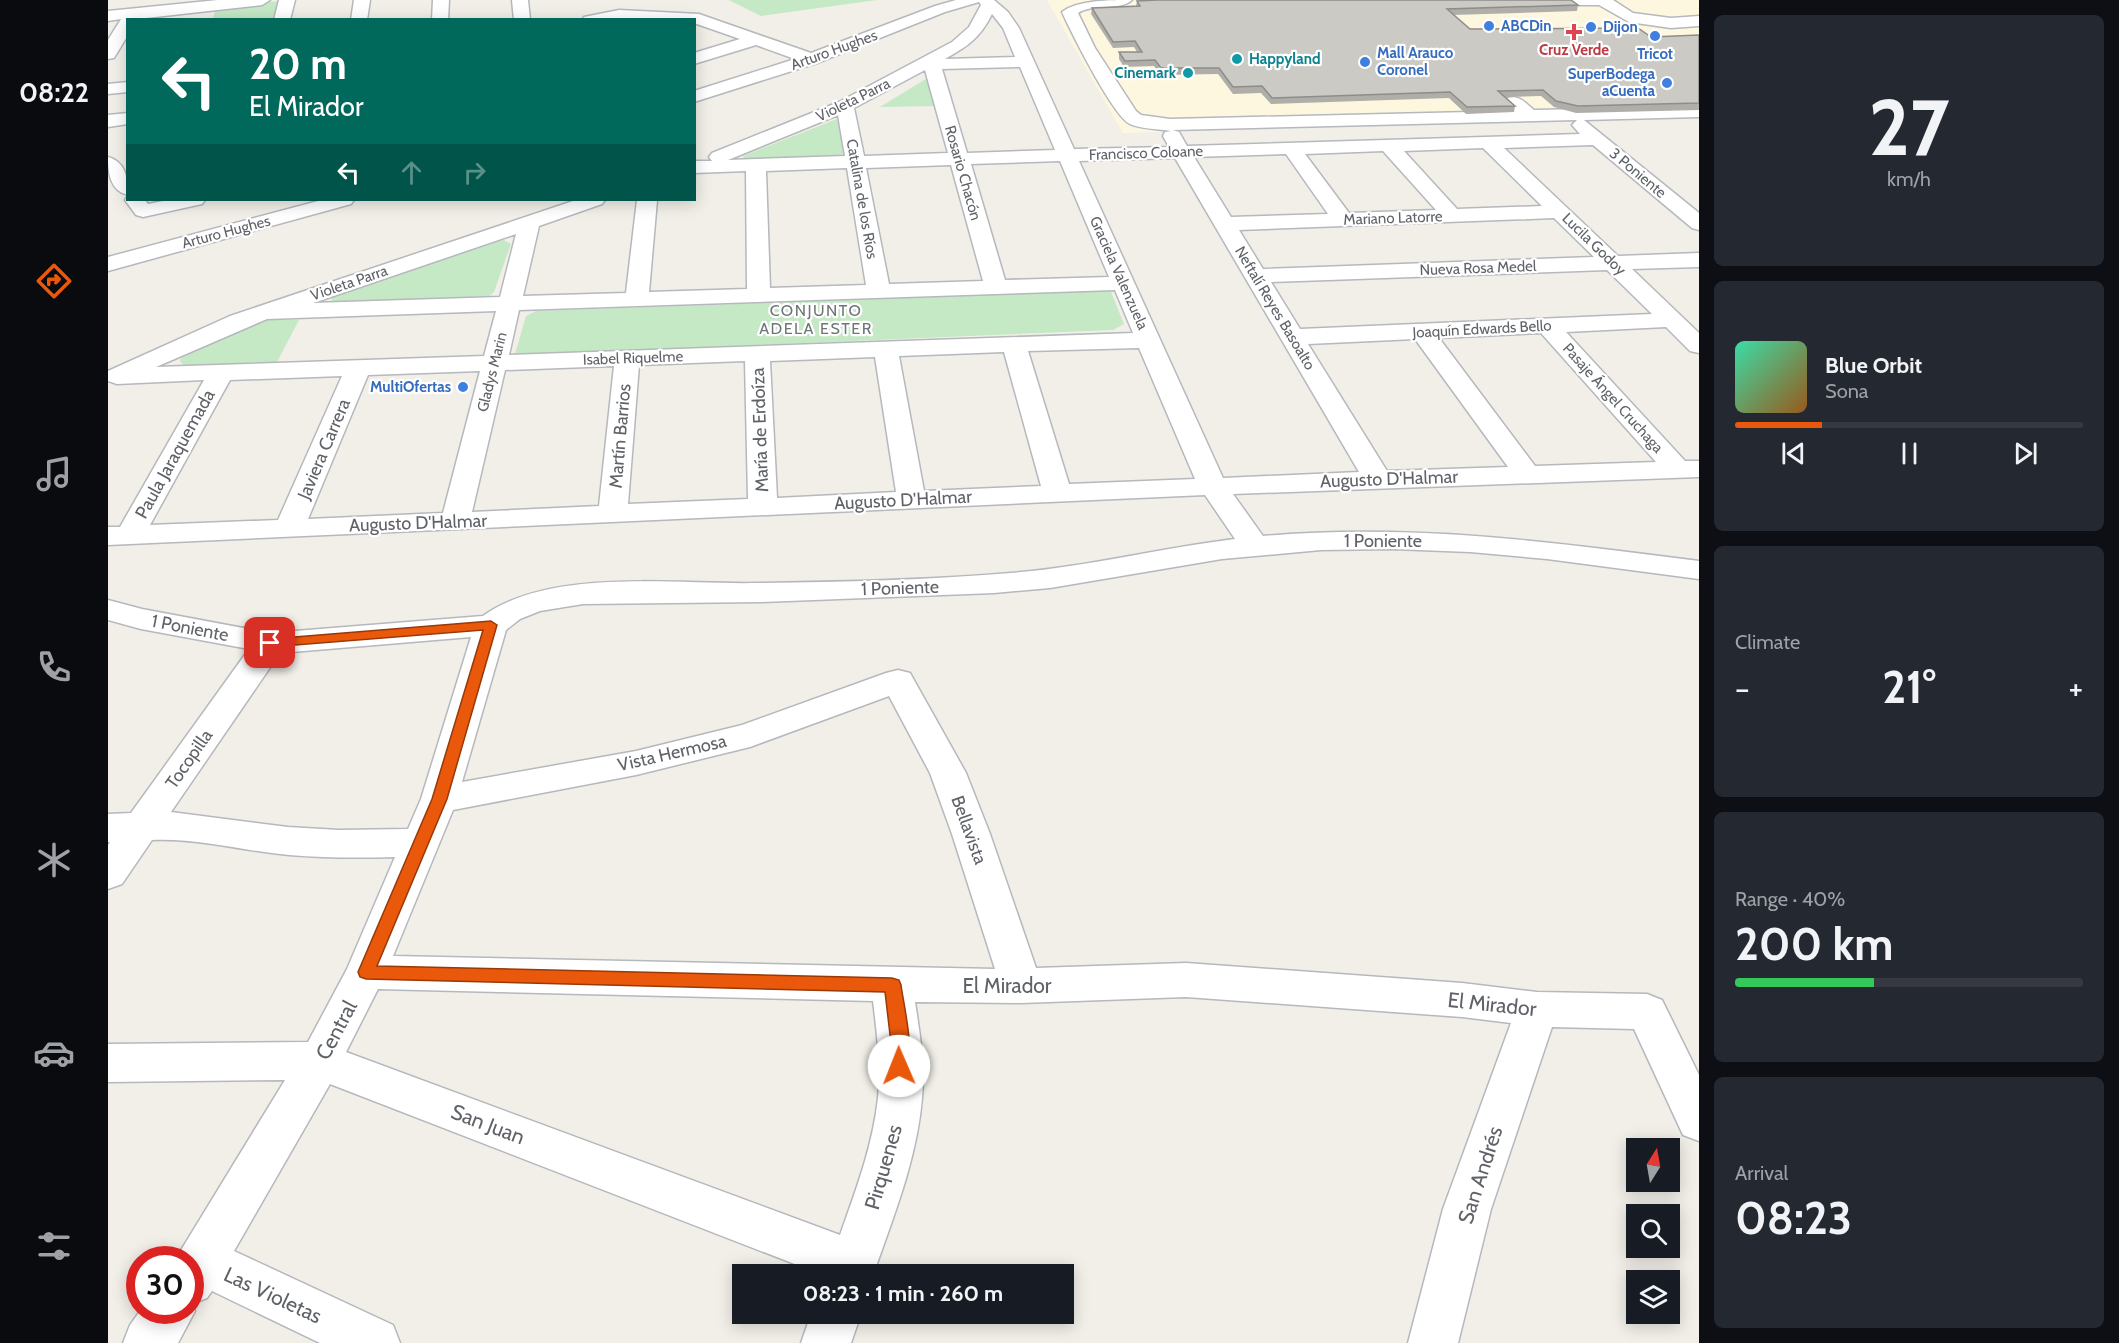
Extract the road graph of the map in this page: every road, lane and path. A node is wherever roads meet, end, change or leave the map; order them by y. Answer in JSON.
{"nodes":[{"id":1,"x":262,"y":0,"type":"edge"},
{"id":2,"x":287,"y":0,"type":"edge"},
{"id":3,"x":362,"y":0,"type":"edge"},
{"id":4,"x":441,"y":0,"type":"edge"},
{"id":5,"x":520,"y":0,"type":"edge"},
{"id":6,"x":602,"y":0,"type":"edge"},
{"id":7,"x":1124,"y":0,"type":"edge"},
{"id":8,"x":1573,"y":0,"type":"edge"},
{"id":9,"x":1602,"y":0,"type":"edge"},
{"id":10,"x":982,"y":1,"type":"edge"},
{"id":11,"x":679,"y":2,"type":"dead end"},
{"id":12,"x":209,"y":8,"type":"edge"},
{"id":13,"x":108,"y":16,"type":"edge"},
{"id":14,"x":607,"y":16,"type":"junction"},
{"id":15,"x":665,"y":17,"type":"junction"},
{"id":16,"x":129,"y":18,"type":"edge"},
{"id":17,"x":282,"y":18,"type":"edge"},
{"id":18,"x":359,"y":18,"type":"edge"},
{"id":19,"x":440,"y":18,"type":"edge"},
{"id":20,"x":522,"y":18,"type":"edge"},
{"id":21,"x":598,"y":18,"type":"edge"},
{"id":22,"x":672,"y":18,"type":"edge"},
{"id":23,"x":1699,"y":21,"type":"edge"},
{"id":24,"x":126,"y":22,"type":"edge"},
{"id":25,"x":699,"y":22,"type":"edge"},
{"id":26,"x":112,"y":39,"type":"edge"},
{"id":27,"x":757,"y":39,"type":"junction"},
{"id":28,"x":108,"y":54,"type":"edge"},
{"id":29,"x":696,"y":58,"type":"edge"},
{"id":30,"x":811,"y":59,"type":"junction"},
{"id":31,"x":1026,"y":62,"type":"junction"},
{"id":32,"x":929,"y":63,"type":"junction"},
{"id":33,"x":126,"y":87,"type":"edge"},
{"id":34,"x":108,"y":89,"type":"edge"},
{"id":35,"x":696,"y":96,"type":"edge"},
{"id":36,"x":1514,"y":102,"type":"edge"},
{"id":37,"x":845,"y":106,"type":"junction"},
{"id":38,"x":1699,"y":112,"type":"edge"},
{"id":39,"x":1529,"y":116,"type":"junction"},
{"id":40,"x":126,"y":118,"type":"edge"},
{"id":41,"x":108,"y":121,"type":"edge"},
{"id":42,"x":1577,"y":122,"type":"dead end"},
{"id":43,"x":1598,"y":139,"type":"junction"},
{"id":44,"x":1488,"y":143,"type":"junction"},
{"id":45,"x":1177,"y":144,"type":"junction"},
{"id":46,"x":1389,"y":146,"type":"junction"},
{"id":47,"x":1292,"y":149,"type":"junction"},
{"id":48,"x":1067,"y":156,"type":"junction"},
{"id":49,"x":960,"y":159,"type":"junction"},
{"id":50,"x":856,"y":162,"type":"junction"},
{"id":51,"x":108,"y":163,"type":"edge"},
{"id":52,"x":696,"y":165,"type":"edge"},
{"id":53,"x":756,"y":165,"type":"junction"},
{"id":54,"x":696,"y":166,"type":"edge"},
{"id":55,"x":126,"y":186,"type":"edge"},
{"id":56,"x":136,"y":201,"type":"edge"},
{"id":57,"x":190,"y":201,"type":"edge"},
{"id":58,"x":260,"y":201,"type":"edge"},
{"id":59,"x":340,"y":201,"type":"edge"},
{"id":60,"x":592,"y":201,"type":"edge"},
{"id":61,"x":646,"y":201,"type":"edge"},
{"id":62,"x":1561,"y":212,"type":"junction"},
{"id":63,"x":1452,"y":216,"type":"junction"},
{"id":64,"x":278,"y":218,"type":"junction"},
{"id":65,"x":1344,"y":220,"type":"junction"},
{"id":66,"x":530,"y":221,"type":"junction"},
{"id":67,"x":1225,"y":224,"type":"junction"},
{"id":68,"x":1699,"y":224,"type":"edge"},
{"id":69,"x":1699,"y":260,"type":"edge"},
{"id":70,"x":1613,"y":263,"type":"junction"},
{"id":71,"x":108,"y":264,"type":"edge"},
{"id":72,"x":1256,"y":276,"type":"junction"},
{"id":73,"x":1123,"y":283,"type":"junction"},
{"id":74,"x":996,"y":287,"type":"junction"},
{"id":75,"x":879,"y":291,"type":"junction"},
{"id":76,"x":759,"y":295,"type":"junction"},
{"id":77,"x":636,"y":299,"type":"junction"},
{"id":78,"x":510,"y":304,"type":"junction"},
{"id":79,"x":263,"y":312,"type":"junction"},
{"id":80,"x":1672,"y":320,"type":"junction"},
{"id":81,"x":1548,"y":326,"type":"junction"},
{"id":82,"x":1422,"y":331,"type":"junction"},
{"id":83,"x":1293,"y":337,"type":"junction"},
{"id":84,"x":1149,"y":340,"type":"junction"},
{"id":85,"x":1014,"y":345,"type":"junction"},
{"id":86,"x":1699,"y":346,"type":"edge"},
{"id":87,"x":886,"y":349,"type":"junction"},
{"id":88,"x":757,"y":354,"type":"junction"},
{"id":89,"x":627,"y":359,"type":"junction"},
{"id":90,"x":495,"y":363,"type":"junction"},
{"id":91,"x":358,"y":368,"type":"junction"},
{"id":92,"x":221,"y":373,"type":"junction"},
{"id":93,"x":112,"y":378,"type":"edge"},
{"id":94,"x":1689,"y":470,"type":"edge"},
{"id":95,"x":1528,"y":475,"type":"junction"},
{"id":96,"x":1378,"y":480,"type":"junction"},
{"id":97,"x":1212,"y":485,"type":"junction"},
{"id":98,"x":1057,"y":492,"type":"junction"},
{"id":99,"x":911,"y":500,"type":"junction"},
{"id":100,"x":763,"y":507,"type":"junction"},
{"id":101,"x":613,"y":514,"type":"junction"},
{"id":102,"x":455,"y":522,"type":"junction"},
{"id":103,"x":289,"y":529,"type":"junction"},
{"id":104,"x":119,"y":536,"type":"edge"},
{"id":105,"x":1255,"y":546,"type":"junction"},
{"id":106,"x":1699,"y":570,"type":"edge"},
{"id":107,"x":108,"y":610,"type":"edge"},
{"id":108,"x":491,"y":625,"type":"junction"},
{"id":109,"x":270,"y":643,"type":"junction"},
{"id":110,"x":898,"y":681,"type":"joint"},
{"id":111,"x":439,"y":799,"type":"junction"},
{"id":112,"x":124,"y":828,"type":"edge"},
{"id":113,"x":422,"y":843,"type":"junction"},
{"id":114,"x":108,"y":874,"type":"edge"},
{"id":115,"x":366,"y":972,"type":"junction"},
{"id":116,"x":892,"y":985,"type":"junction"},
{"id":117,"x":1021,"y":986,"type":"junction"},
{"id":118,"x":1537,"y":1009,"type":"junction"},
{"id":119,"x":320,"y":1060,"type":"junction"},
{"id":120,"x":108,"y":1063,"type":"edge"},
{"id":121,"x":1699,"y":1120,"type":"edge"},
{"id":122,"x":204,"y":1260,"type":"edge"},
{"id":123,"x":838,"y":1264,"type":"edge"},
{"id":124,"x":853,"y":1264,"type":"edge"},
{"id":125,"x":204,"y":1275,"type":"edge"},
{"id":126,"x":161,"y":1324,"type":"edge"},
{"id":127,"x":833,"y":1324,"type":"edge"},
{"id":128,"x":148,"y":1343,"type":"edge"},
{"id":129,"x":375,"y":1343,"type":"edge"},
{"id":130,"x":826,"y":1343,"type":"edge"},
{"id":131,"x":1433,"y":1343,"type":"edge"}],
"edges":[{"from":1,"to":12,"type":"street"},
{"from":2,"to":17,"type":"street"},
{"from":3,"to":18,"type":"street"},
{"from":4,"to":19,"type":"street"},
{"from":5,"to":20,"type":"street"},
{"from":6,"to":14,"type":"street"},
{"from":7,"to":39,"type":"street"},
{"from":8,"to":9,"type":"street"},
{"from":9,"to":23,"type":"street"},
{"from":10,"to":30,"type":"street","name":"Arturo Hughes"},
{"from":10,"to":31,"type":"street","name":"Graciela Valenzuela"},
{"from":10,"to":32,"type":"street","name":"Violeta Parra"},
{"from":11,"to":15,"type":"street"},
{"from":12,"to":16,"type":"street"},
{"from":13,"to":16,"type":"street"},
{"from":14,"to":15,"type":"street"},
{"from":14,"to":21,"type":"street"},
{"from":15,"to":22,"type":"street"},
{"from":24,"to":26,"type":"street"},
{"from":25,"to":27,"type":"street"},
{"from":26,"to":28,"type":"street"},
{"from":27,"to":29,"type":"street"},
{"from":27,"to":30,"type":"street"},
{"from":30,"to":35,"type":"street","name":"Arturo Hughes"},
{"from":31,"to":32,"type":"street"},
{"from":31,"to":48,"type":"street","name":"Graciela Valenzuela"},
{"from":32,"to":37,"type":"street","name":"Violeta Parra"},
{"from":32,"to":49,"type":"street","name":"Rosario Chacón"},
{"from":33,"to":34,"type":"street"},
{"from":36,"to":39,"type":"street"},
{"from":37,"to":50,"type":"street","name":"Catalina de los Ríos"},
{"from":37,"to":52,"type":"street","name":"Violeta Parra"},
{"from":38,"to":39,"type":"street"},
{"from":40,"to":41,"type":"street"},
{"from":42,"to":43,"type":"street","name":"3 Poniente"},
{"from":43,"to":44,"type":"street","name":"Francisco Coloane"},
{"from":43,"to":68,"type":"street","name":"3 Poniente"},
{"from":44,"to":46,"type":"street","name":"Francisco Coloane"},
{"from":44,"to":62,"type":"street","name":"Lucila Godoy"},
{"from":45,"to":47,"type":"street","name":"Francisco Coloane"},
{"from":45,"to":48,"type":"street","name":"Francisco Coloane"},
{"from":45,"to":67,"type":"street","name":"Neftalí Reyes Basoalto"},
{"from":46,"to":47,"type":"street","name":"Francisco Coloane"},
{"from":46,"to":63,"type":"street"},
{"from":47,"to":65,"type":"street"},
{"from":48,"to":49,"type":"street","name":"Francisco Coloane"},
{"from":48,"to":73,"type":"street","name":"Graciela Valenzuela"},
{"from":49,"to":50,"type":"street","name":"Francisco Coloane"},
{"from":49,"to":74,"type":"street","name":"Rosario Chacón"},
{"from":50,"to":53,"type":"street","name":"Francisco Coloane"},
{"from":50,"to":75,"type":"street","name":"Catalina de los Ríos"},
{"from":51,"to":55,"type":"street"},
{"from":53,"to":54,"type":"street","name":"Francisco Coloane"},
{"from":53,"to":76,"type":"street"},
{"from":56,"to":57,"type":"street"},
{"from":58,"to":64,"type":"street"},
{"from":59,"to":64,"type":"street","name":"Arturo Hughes"},
{"from":60,"to":66,"type":"street","name":"Violeta Parra"},
{"from":61,"to":77,"type":"street"},
{"from":62,"to":63,"type":"street","name":"Mariano Latorre"},
{"from":62,"to":70,"type":"street","name":"Lucila Godoy"},
{"from":63,"to":65,"type":"street","name":"Mariano Latorre"},
{"from":64,"to":71,"type":"street","name":"Arturo Hughes"},
{"from":65,"to":67,"type":"street","name":"Mariano Latorre"},
{"from":66,"to":78,"type":"street","name":"Gladys Marin"},
{"from":66,"to":79,"type":"street","name":"Violeta Parra"},
{"from":67,"to":72,"type":"street","name":"Neftalí Reyes Basoalto"},
{"from":69,"to":70,"type":"street","name":"Nueva Rosa Medel"},
{"from":70,"to":72,"type":"street","name":"Nueva Rosa Medel"},
{"from":70,"to":80,"type":"street","name":"Lucila Godoy"},
{"from":72,"to":83,"type":"street","name":"Neftalí Reyes Basoalto"},
{"from":73,"to":74,"type":"street"},
{"from":73,"to":84,"type":"street","name":"Graciela Valenzuela"},
{"from":74,"to":75,"type":"street"},
{"from":75,"to":76,"type":"street"},
{"from":76,"to":77,"type":"street"},
{"from":77,"to":78,"type":"street"},
{"from":78,"to":79,"type":"street"},
{"from":78,"to":90,"type":"street","name":"Gladys Marin"},
{"from":79,"to":93,"type":"street","name":"Violeta Parra"},
{"from":80,"to":81,"type":"street","name":"Joaquín Edwards Bello"},
{"from":80,"to":86,"type":"street","name":"Lucila Godoy"},
{"from":81,"to":82,"type":"street","name":"Joaquín Edwards Bello"},
{"from":81,"to":94,"type":"street","name":"Pasaje Ángel Cruchaga"},
{"from":82,"to":83,"type":"street","name":"Joaquín Edwards Bello"},
{"from":82,"to":95,"type":"street"},
{"from":83,"to":96,"type":"street","name":"Neftalí Reyes Basoalto"},
{"from":84,"to":85,"type":"street","name":"Isabel Riquelme"},
{"from":84,"to":97,"type":"street","name":"Graciela Valenzuela"},
{"from":85,"to":87,"type":"street","name":"Isabel Riquelme"},
{"from":85,"to":98,"type":"street"},
{"from":87,"to":88,"type":"street","name":"Isabel Riquelme"},
{"from":87,"to":99,"type":"street"},
{"from":88,"to":89,"type":"street","name":"Isabel Riquelme"},
{"from":88,"to":100,"type":"street","name":"María de Erdoíza"},
{"from":89,"to":90,"type":"street","name":"Isabel Riquelme"},
{"from":89,"to":101,"type":"street","name":"Martín Barrios"},
{"from":90,"to":91,"type":"street","name":"Isabel Riquelme"},
{"from":90,"to":102,"type":"street","name":"Gladys Marin"},
{"from":91,"to":92,"type":"street","name":"Isabel Riquelme"},
{"from":91,"to":103,"type":"street","name":"Javiera Carrera"},
{"from":92,"to":93,"type":"street","name":"Isabel Riquelme"},
{"from":92,"to":104,"type":"street","name":"Paula Jaraquemada"},
{"from":94,"to":95,"type":"street","name":"Augusto D'Halmar"},
{"from":95,"to":96,"type":"street","name":"Augusto D'Halmar"},
{"from":96,"to":97,"type":"street","name":"Augusto D'Halmar"},
{"from":97,"to":98,"type":"street","name":"Augusto D'Halmar"},
{"from":97,"to":105,"type":"street","name":"Graciela Valenzuela"},
{"from":98,"to":99,"type":"street","name":"Augusto D'Halmar"},
{"from":99,"to":100,"type":"street","name":"Augusto D'Halmar"},
{"from":100,"to":101,"type":"street","name":"Augusto D'Halmar"},
{"from":101,"to":102,"type":"street","name":"Augusto D'Halmar"},
{"from":102,"to":103,"type":"street","name":"Augusto D'Halmar"},
{"from":103,"to":104,"type":"street","name":"Augusto D'Halmar"},
{"from":105,"to":106,"type":"street","name":"1 Poniente"},
{"from":105,"to":108,"type":"street","name":"1 Poniente"},
{"from":107,"to":109,"type":"street","name":"1 Poniente"},
{"from":108,"to":109,"type":"street","name":"1 Poniente"},
{"from":108,"to":111,"type":"street","name":"Central"},
{"from":109,"to":112,"type":"street","name":"Tocopilla"},
{"from":110,"to":111,"type":"street","name":"Vista Hermosa"},
{"from":110,"to":117,"type":"street","name":"Bellavista"},
{"from":111,"to":113,"type":"street","name":"Central"},
{"from":112,"to":113,"type":"street"},
{"from":112,"to":114,"type":"street","name":"Tocopilla"},
{"from":113,"to":115,"type":"street","name":"Central"},
{"from":115,"to":116,"type":"street","name":"El Mirador"},
{"from":115,"to":119,"type":"street","name":"Central"},
{"from":116,"to":117,"type":"street","name":"El Mirador"},
{"from":116,"to":124,"type":"street","name":"Pirquenes"},
{"from":117,"to":118,"type":"street","name":"El Mirador"},
{"from":118,"to":121,"type":"street","name":"El Mirador"},
{"from":118,"to":131,"type":"street","name":"San Andrés"},
{"from":119,"to":120,"type":"street","name":"San Juan"},
{"from":119,"to":122,"type":"street","name":"Central"},
{"from":119,"to":123,"type":"street","name":"San Juan"},
{"from":125,"to":129,"type":"street","name":"Las Violetas"},
{"from":126,"to":128,"type":"street"},
{"from":127,"to":130,"type":"street"}]}
